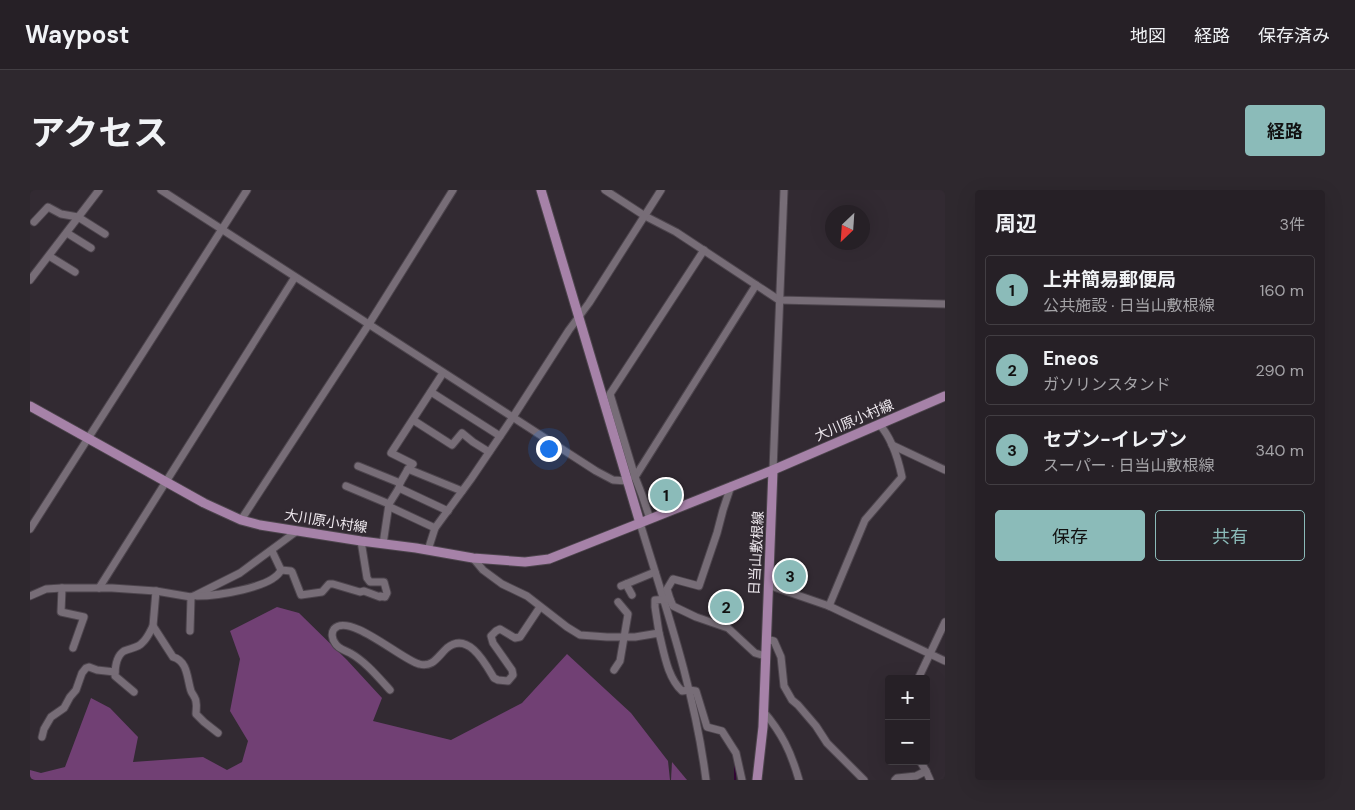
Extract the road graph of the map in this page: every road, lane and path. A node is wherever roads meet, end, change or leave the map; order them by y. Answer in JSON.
{"nodes":[{"id":1,"x":99,"y":190,"type":"edge"},
{"id":2,"x":161,"y":190,"type":"edge"},
{"id":3,"x":247,"y":190,"type":"edge"},
{"id":4,"x":453,"y":190,"type":"edge"},
{"id":5,"x":541,"y":190,"type":"edge"},
{"id":6,"x":605,"y":190,"type":"edge"},
{"id":7,"x":661,"y":190,"type":"edge"},
{"id":8,"x":784,"y":190,"type":"edge"},
{"id":9,"x":644,"y":216,"type":"junction"},
{"id":10,"x":78,"y":218,"type":"junction"},
{"id":11,"x":34,"y":222,"type":"dead end"},
{"id":12,"x":221,"y":229,"type":"junction"},
{"id":13,"x":66,"y":233,"type":"junction"},
{"id":14,"x":105,"y":234,"type":"dead end"},
{"id":15,"x":91,"y":248,"type":"dead end"},
{"id":16,"x":704,"y":250,"type":"junction"},
{"id":17,"x":49,"y":256,"type":"junction"},
{"id":18,"x":75,"y":272,"type":"dead end"},
{"id":19,"x":31,"y":276,"type":"edge"},
{"id":20,"x":295,"y":277,"type":"junction"},
{"id":21,"x":756,"y":284,"type":"junction"},
{"id":22,"x":779,"y":300,"type":"junction"},
{"id":23,"x":945,"y":304,"type":"edge"},
{"id":24,"x":578,"y":317,"type":"junction"},
{"id":25,"x":369,"y":324,"type":"junction"},
{"id":26,"x":444,"y":373,"type":"junction"},
{"id":27,"x":431,"y":392,"type":"junction"},
{"id":28,"x":945,"y":396,"type":"edge"},
{"id":29,"x":30,"y":406,"type":"edge"},
{"id":30,"x":513,"y":417,"type":"junction"},
{"id":31,"x":413,"y":420,"type":"junction"},
{"id":32,"x":879,"y":424,"type":"junction"},
{"id":33,"x":500,"y":436,"type":"junction"},
{"id":34,"x":88,"y":438,"type":"junction"},
{"id":35,"x":892,"y":445,"type":"junction"},
{"id":36,"x":489,"y":452,"type":"junction"},
{"id":37,"x":358,"y":466,"type":"dead end"},
{"id":38,"x":408,"y":469,"type":"junction"},
{"id":39,"x":773,"y":470,"type":"junction"},
{"id":40,"x":945,"y":470,"type":"edge"},
{"id":41,"x":631,"y":479,"type":"junction"},
{"id":42,"x":165,"y":481,"type":"junction"},
{"id":43,"x":346,"y":486,"type":"dead end"},
{"id":44,"x":400,"y":486,"type":"junction"},
{"id":45,"x":731,"y":486,"type":"junction"},
{"id":46,"x":462,"y":491,"type":"junction"},
{"id":47,"x":389,"y":506,"type":"junction"},
{"id":48,"x":448,"y":511,"type":"junction"},
{"id":49,"x":650,"y":519,"type":"junction"},
{"id":50,"x":241,"y":520,"type":"junction"},
{"id":51,"x":640,"y":523,"type":"junction"},
{"id":52,"x":435,"y":528,"type":"junction"},
{"id":53,"x":30,"y":529,"type":"edge"},
{"id":54,"x":297,"y":531,"type":"junction"},
{"id":55,"x":361,"y":541,"type":"junction"},
{"id":56,"x":383,"y":544,"type":"junction"},
{"id":57,"x":428,"y":550,"type":"junction"},
{"id":58,"x":272,"y":551,"type":"junction"},
{"id":59,"x":473,"y":558,"type":"junction"},
{"id":60,"x":281,"y":570,"type":"junction"},
{"id":61,"x":655,"y":572,"type":"junction"},
{"id":62,"x":768,"y":586,"type":"junction"},
{"id":63,"x":62,"y":588,"type":"junction"},
{"id":64,"x":98,"y":588,"type":"junction"},
{"id":65,"x":156,"y":591,"type":"junction"},
{"id":66,"x":632,"y":595,"type":"dead end"},
{"id":67,"x":30,"y":596,"type":"edge"},
{"id":68,"x":193,"y":596,"type":"junction"},
{"id":69,"x":666,"y":599,"type":"junction"},
{"id":70,"x":618,"y":605,"type":"dead end"},
{"id":71,"x":828,"y":606,"type":"junction"},
{"id":72,"x":540,"y":607,"type":"junction"},
{"id":73,"x":945,"y":622,"type":"edge"},
{"id":74,"x":154,"y":626,"type":"junction"},
{"id":75,"x":190,"y":631,"type":"dead end"},
{"id":76,"x":659,"y":633,"type":"junction"},
{"id":77,"x":623,"y":637,"type":"junction"},
{"id":78,"x":766,"y":639,"type":"junction"},
{"id":79,"x":73,"y":648,"type":"dead end"},
{"id":80,"x":930,"y":654,"type":"junction"},
{"id":81,"x":765,"y":656,"type":"junction"},
{"id":82,"x":945,"y":661,"type":"edge"},
{"id":83,"x":614,"y":670,"type":"dead end"},
{"id":84,"x":115,"y":672,"type":"junction"},
{"id":85,"x":920,"y":675,"type":"edge"},
{"id":86,"x":390,"y":690,"type":"dead end"},
{"id":87,"x":689,"y":690,"type":"junction"},
{"id":88,"x":134,"y":692,"type":"dead end"},
{"id":89,"x":763,"y":711,"type":"junction"},
{"id":90,"x":218,"y":732,"type":"dead end"},
{"id":91,"x":42,"y":737,"type":"dead end"},
{"id":92,"x":923,"y":765,"type":"edge"},
{"id":93,"x":926,"y":770,"type":"junction"},
{"id":94,"x":706,"y":780,"type":"edge"},
{"id":95,"x":742,"y":780,"type":"edge"},
{"id":96,"x":757,"y":780,"type":"edge"},
{"id":97,"x":799,"y":780,"type":"edge"},
{"id":98,"x":864,"y":780,"type":"edge"},
{"id":99,"x":894,"y":780,"type":"edge"},
{"id":100,"x":930,"y":780,"type":"edge"}],
"edges":[{"from":1,"to":10,"type":"street"},
{"from":2,"to":12,"type":"street"},
{"from":3,"to":12,"type":"street"},
{"from":4,"to":25,"type":"street"},
{"from":5,"to":24,"type":"main road"},
{"from":6,"to":9,"type":"street"},
{"from":7,"to":9,"type":"street"},
{"from":8,"to":22,"type":"street"},
{"from":9,"to":16,"type":"street"},
{"from":9,"to":24,"type":"street"},
{"from":10,"to":11,"type":"street"},
{"from":10,"to":13,"type":"street"},
{"from":10,"to":14,"type":"street"},
{"from":12,"to":20,"type":"street"},
{"from":12,"to":34,"type":"street"},
{"from":13,"to":15,"type":"street"},
{"from":13,"to":17,"type":"street"},
{"from":16,"to":21,"type":"street"},
{"from":16,"to":41,"type":"street"},
{"from":17,"to":18,"type":"street"},
{"from":17,"to":19,"type":"street"},
{"from":20,"to":25,"type":"street"},
{"from":20,"to":42,"type":"street"},
{"from":21,"to":22,"type":"street"},
{"from":21,"to":41,"type":"street"},
{"from":22,"to":23,"type":"street"},
{"from":22,"to":39,"type":"street"},
{"from":24,"to":30,"type":"street"},
{"from":24,"to":41,"type":"main road"},
{"from":25,"to":26,"type":"street"},
{"from":25,"to":50,"type":"street"},
{"from":26,"to":27,"type":"street"},
{"from":26,"to":30,"type":"street"},
{"from":27,"to":31,"type":"street"},
{"from":27,"to":33,"type":"street"},
{"from":28,"to":32,"type":"main road","name":"大川原小村線"},
{"from":29,"to":34,"type":"main road","name":"大川原小村線"},
{"from":30,"to":33,"type":"street"},
{"from":30,"to":41,"type":"street"},
{"from":31,"to":36,"type":"street"},
{"from":31,"to":38,"type":"street"},
{"from":32,"to":35,"type":"street"},
{"from":32,"to":39,"type":"main road","name":"大川原小村線"},
{"from":33,"to":36,"type":"street"},
{"from":34,"to":42,"type":"main road","name":"大川原小村線"},
{"from":34,"to":53,"type":"street"},
{"from":35,"to":40,"type":"street"},
{"from":35,"to":71,"type":"street"},
{"from":36,"to":46,"type":"street"},
{"from":37,"to":44,"type":"street"},
{"from":38,"to":44,"type":"street"},
{"from":38,"to":46,"type":"street"},
{"from":39,"to":45,"type":"main road"},
{"from":39,"to":62,"type":"main road","name":"日当山敷根線"},
{"from":41,"to":49,"type":"street"},
{"from":41,"to":51,"type":"main road"},
{"from":42,"to":50,"type":"main road","name":"大川原小村線"},
{"from":42,"to":64,"type":"street"},
{"from":43,"to":47,"type":"street"},
{"from":44,"to":47,"type":"street"},
{"from":44,"to":48,"type":"street"},
{"from":45,"to":49,"type":"main road"},
{"from":45,"to":69,"type":"street"},
{"from":46,"to":48,"type":"street"},
{"from":47,"to":52,"type":"street"},
{"from":47,"to":56,"type":"street"},
{"from":48,"to":52,"type":"street"},
{"from":49,"to":51,"type":"main road"},
{"from":50,"to":54,"type":"main road","name":"大川原小村線"},
{"from":51,"to":59,"type":"main road","name":"大川原小村線"},
{"from":51,"to":61,"type":"street"},
{"from":52,"to":57,"type":"street"},
{"from":54,"to":55,"type":"main road","name":"大川原小村線"},
{"from":54,"to":58,"type":"street"},
{"from":55,"to":56,"type":"main road","name":"大川原小村線"},
{"from":55,"to":60,"type":"street"},
{"from":56,"to":57,"type":"main road","name":"大川原小村線"},
{"from":57,"to":59,"type":"main road","name":"大川原小村線"},
{"from":58,"to":60,"type":"street"},
{"from":58,"to":68,"type":"street"},
{"from":59,"to":72,"type":"street"},
{"from":60,"to":68,"type":"street"},
{"from":61,"to":66,"type":"street"},
{"from":61,"to":69,"type":"street"},
{"from":62,"to":71,"type":"street"},
{"from":62,"to":78,"type":"main road","name":"日当山敷根線"},
{"from":63,"to":64,"type":"street"},
{"from":63,"to":67,"type":"street"},
{"from":63,"to":79,"type":"street"},
{"from":64,"to":65,"type":"street"},
{"from":65,"to":68,"type":"street"},
{"from":65,"to":74,"type":"street"},
{"from":68,"to":75,"type":"street"},
{"from":69,"to":76,"type":"street"},
{"from":69,"to":81,"type":"street"},
{"from":69,"to":87,"type":"street"},
{"from":70,"to":77,"type":"street"},
{"from":71,"to":80,"type":"street"},
{"from":72,"to":77,"type":"street"},
{"from":72,"to":86,"type":"street"},
{"from":73,"to":80,"type":"street"},
{"from":74,"to":84,"type":"street"},
{"from":74,"to":90,"type":"street"},
{"from":76,"to":77,"type":"street"},
{"from":76,"to":87,"type":"street"},
{"from":77,"to":83,"type":"street"},
{"from":78,"to":81,"type":"main road","name":"日当山敷根線"},
{"from":78,"to":98,"type":"street"},
{"from":80,"to":82,"type":"street"},
{"from":80,"to":85,"type":"street"},
{"from":81,"to":89,"type":"main road","name":"日当山敷根線"},
{"from":84,"to":88,"type":"street"},
{"from":84,"to":91,"type":"street"},
{"from":87,"to":94,"type":"street"},
{"from":87,"to":95,"type":"street"},
{"from":89,"to":96,"type":"main road","name":"日当山敷根線"},
{"from":89,"to":97,"type":"street"},
{"from":92,"to":93,"type":"street"},
{"from":93,"to":99,"type":"street"},
{"from":93,"to":100,"type":"street"}]}
